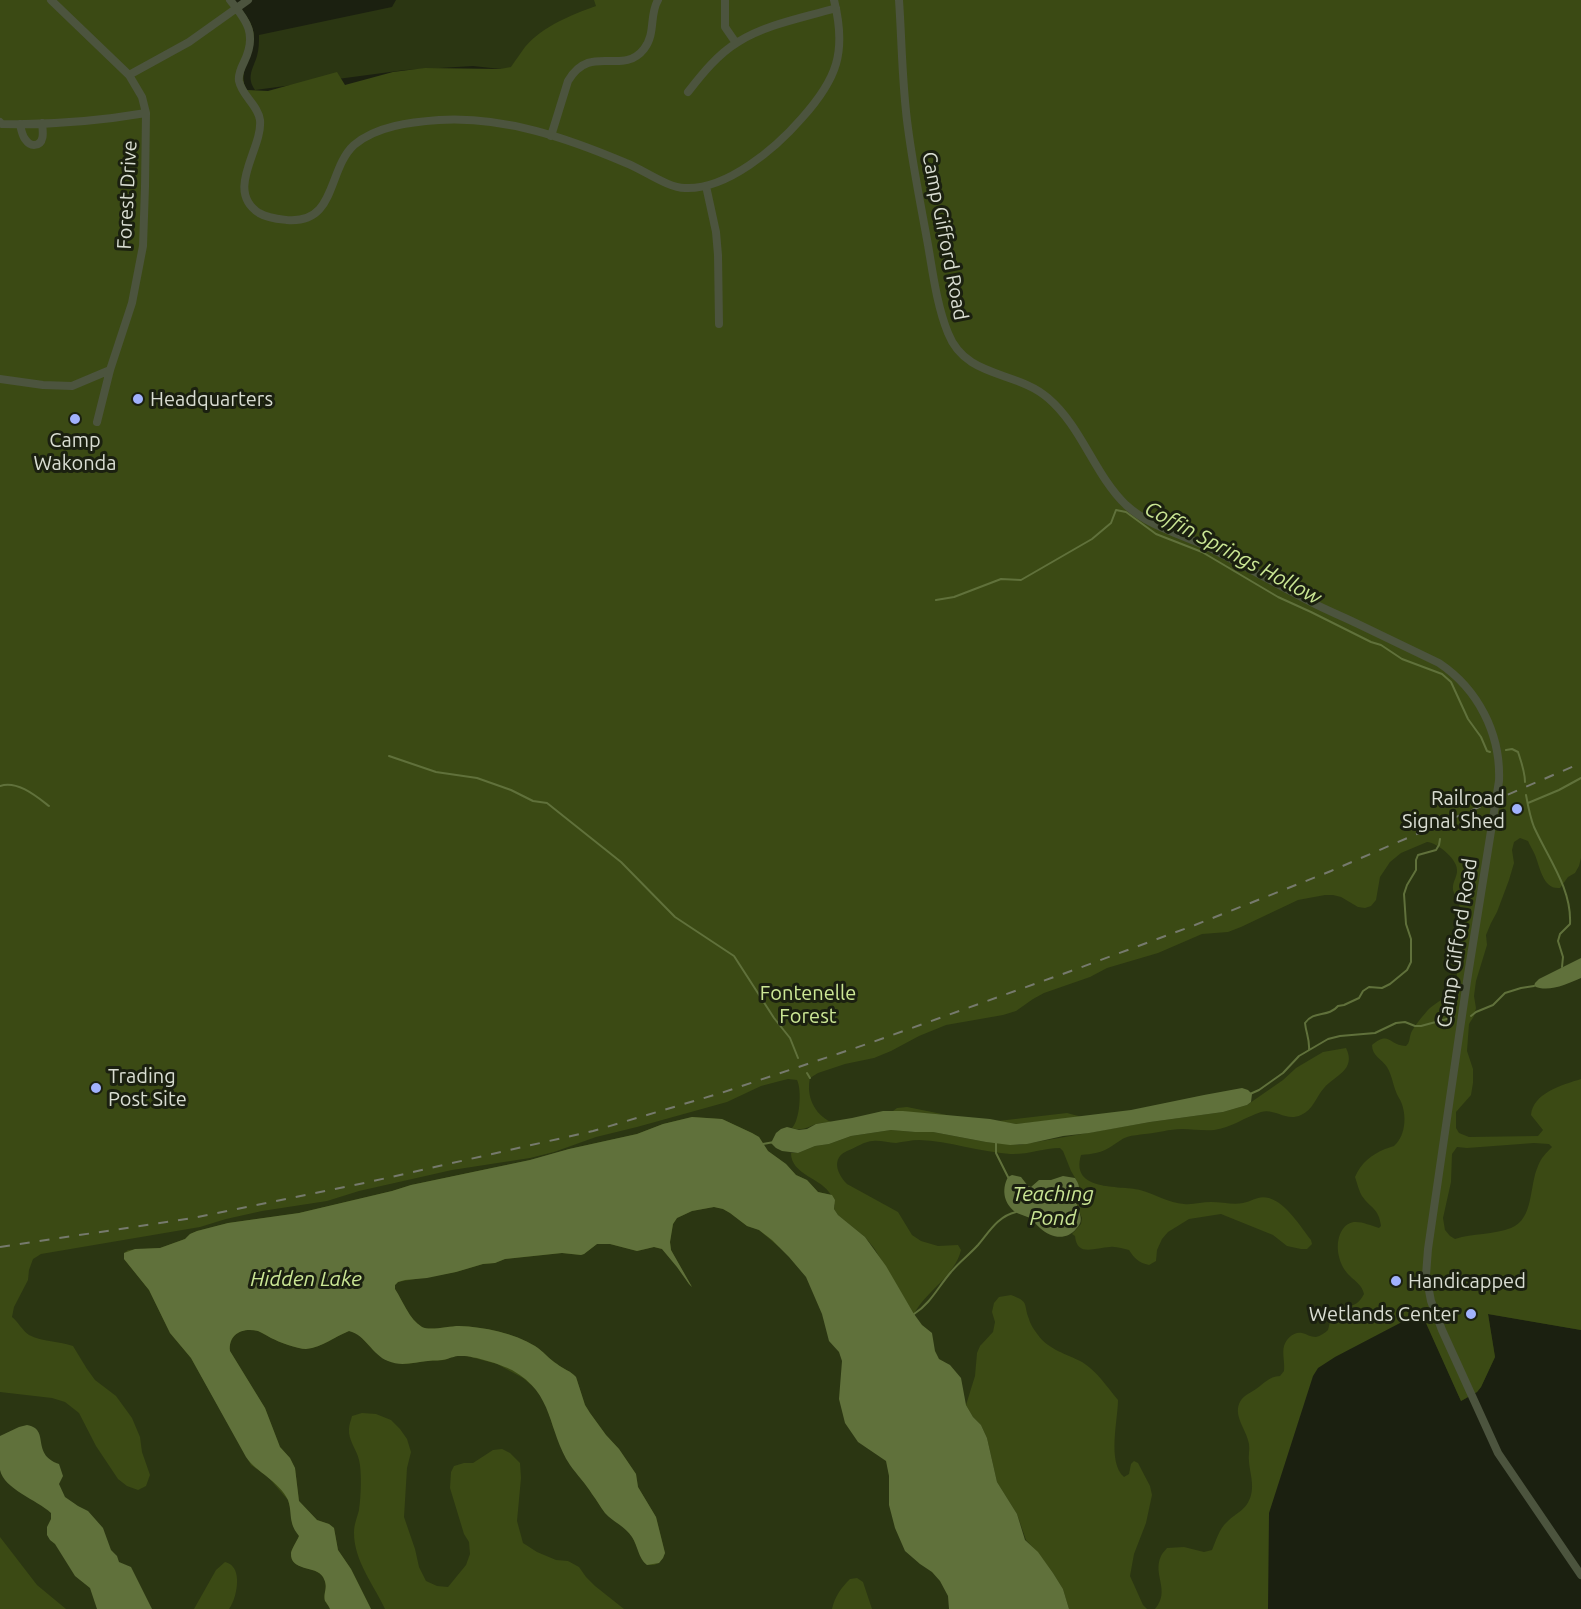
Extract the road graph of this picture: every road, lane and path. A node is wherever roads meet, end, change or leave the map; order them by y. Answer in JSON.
{"nodes":[{"id":1,"x":51,"y":0,"type":"edge"},
{"id":2,"x":230,"y":0,"type":"edge"},
{"id":3,"x":248,"y":0,"type":"edge"},
{"id":4,"x":658,"y":0,"type":"edge"},
{"id":5,"x":725,"y":0,"type":"edge"},
{"id":6,"x":899,"y":0,"type":"edge"},
{"id":7,"x":835,"y":4,"type":"edge"},
{"id":8,"x":237,"y":8,"type":"junction"},
{"id":9,"x":736,"y":43,"type":"junction"},
{"id":10,"x":129,"y":75,"type":"junction"},
{"id":11,"x":688,"y":92,"type":"dead end"},
{"id":12,"x":146,"y":113,"type":"junction"},
{"id":13,"x":0,"y":122,"type":"edge"},
{"id":14,"x":42,"y":123,"type":"junction"},
{"id":15,"x":20,"y":124,"type":"junction"},
{"id":16,"x":551,"y":136,"type":"junction"},
{"id":17,"x":706,"y":186,"type":"junction"},
{"id":18,"x":719,"y":324,"type":"dead end"},
{"id":19,"x":110,"y":370,"type":"junction"},
{"id":20,"x":0,"y":379,"type":"edge"},
{"id":21,"x":97,"y":422,"type":"dead end"},
{"id":22,"x":1581,"y":1575,"type":"edge"}],
"edges":[{"from":1,"to":10,"type":"street","name":"Forest Drive"},
{"from":2,"to":8,"type":"street"},
{"from":3,"to":8,"type":"street"},
{"from":4,"to":16,"type":"street"},
{"from":5,"to":9,"type":"street"},
{"from":6,"to":22,"type":"street","name":"Camp Gifford Road"},
{"from":7,"to":9,"type":"street"},
{"from":7,"to":17,"type":"street"},
{"from":8,"to":10,"type":"street"},
{"from":8,"to":16,"type":"street"},
{"from":9,"to":11,"type":"street"},
{"from":10,"to":12,"type":"street","name":"Forest Drive"},
{"from":12,"to":14,"type":"street"},
{"from":12,"to":19,"type":"street","name":"Forest Drive"},
{"from":13,"to":15,"type":"street"},
{"from":14,"to":15,"type":"street"},
{"from":14,"to":15,"type":"street"},
{"from":16,"to":17,"type":"street"},
{"from":17,"to":18,"type":"street"},
{"from":19,"to":20,"type":"street"},
{"from":19,"to":21,"type":"street","name":"Forest Drive"}]}
